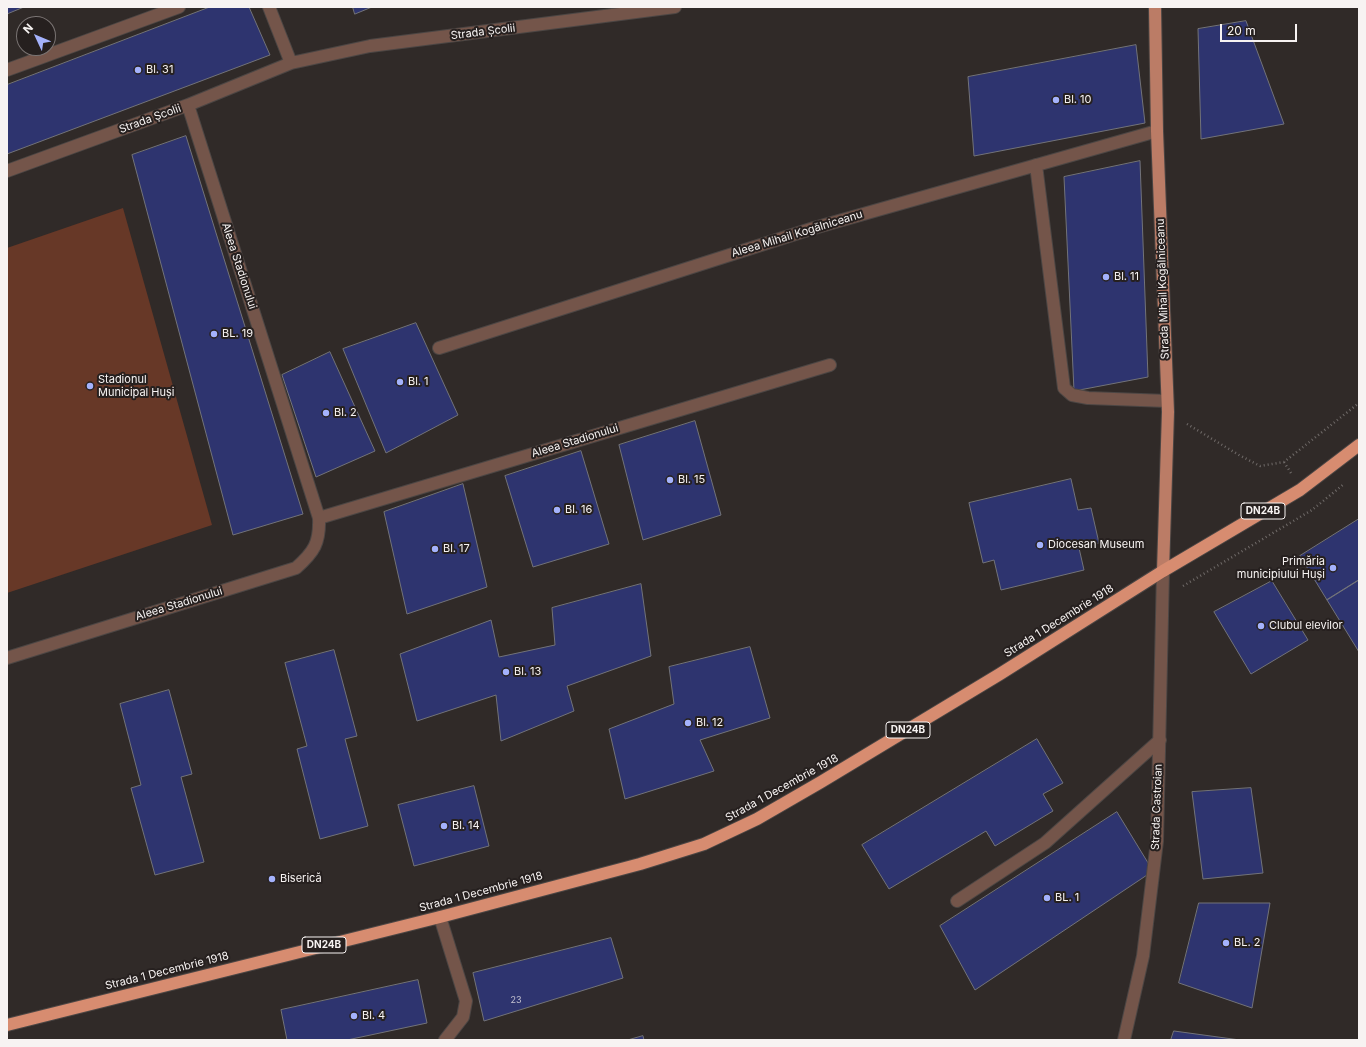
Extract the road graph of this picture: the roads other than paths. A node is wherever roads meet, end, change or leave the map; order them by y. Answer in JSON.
{"nodes":[{"id":1,"x":179,"y":7,"type":"edge"},
{"id":2,"x":269,"y":7,"type":"edge"},
{"id":3,"x":675,"y":7,"type":"edge"},
{"id":4,"x":1155,"y":7,"type":"edge"},
{"id":5,"x":291,"y":63,"type":"junction"},
{"id":6,"x":7,"y":70,"type":"edge"},
{"id":7,"x":188,"y":105,"type":"junction"},
{"id":8,"x":1157,"y":131,"type":"junction"},
{"id":9,"x":1036,"y":165,"type":"junction"},
{"id":10,"x":7,"y":171,"type":"edge"},
{"id":11,"x":439,"y":348,"type":"dead end"},
{"id":12,"x":830,"y":365,"type":"dead end"},
{"id":13,"x":1168,"y":406,"type":"junction"},
{"id":14,"x":1359,"y":445,"type":"edge"},
{"id":15,"x":319,"y":518,"type":"junction"},
{"id":16,"x":1163,"y":571,"type":"junction"},
{"id":17,"x":7,"y":658,"type":"edge"},
{"id":18,"x":1160,"y":740,"type":"junction"},
{"id":19,"x":957,"y":902,"type":"dead end"},
{"id":20,"x":440,"y":917,"type":"junction"},
{"id":21,"x":7,"y":1023,"type":"edge"},
{"id":22,"x":445,"y":1040,"type":"edge"},
{"id":23,"x":1124,"y":1040,"type":"edge"}],
"edges":[{"from":1,"to":6,"type":"street"},
{"from":2,"to":5,"type":"street"},
{"from":3,"to":5,"type":"street","name":"Strada Școlii"},
{"from":4,"to":8,"type":"main road","name":"Strada Mihail Kogălniceanu"},
{"from":5,"to":7,"type":"street","name":"Strada Școlii"},
{"from":7,"to":10,"type":"street","name":"Strada Școlii"},
{"from":7,"to":15,"type":"street","name":"Aleea Stadionului"},
{"from":8,"to":9,"type":"street","name":"Aleea Mihail Kogălniceanu"},
{"from":8,"to":13,"type":"main road","name":"Strada Mihail Kogălniceanu"},
{"from":9,"to":11,"type":"street","name":"Aleea Mihail Kogălniceanu"},
{"from":9,"to":13,"type":"street"},
{"from":12,"to":15,"type":"street","name":"Aleea Stadionului"},
{"from":13,"to":16,"type":"main road","name":"Strada Mihail Kogălniceanu"},
{"from":14,"to":16,"type":"highway","name":"Strada 1 Decembrie 1918","number":"DN24B"},
{"from":15,"to":17,"type":"street","name":"Aleea Stadionului"},
{"from":16,"to":18,"type":"street","name":"Strada Castroian"},
{"from":16,"to":20,"type":"highway","name":"Strada 1 Decembrie 1918","number":"DN24B"},
{"from":18,"to":19,"type":"street"},
{"from":18,"to":23,"type":"street","name":"Strada Castroian"},
{"from":20,"to":21,"type":"highway","name":"Strada 1 Decembrie 1918","number":"DN24B"},
{"from":20,"to":22,"type":"street"}]}
